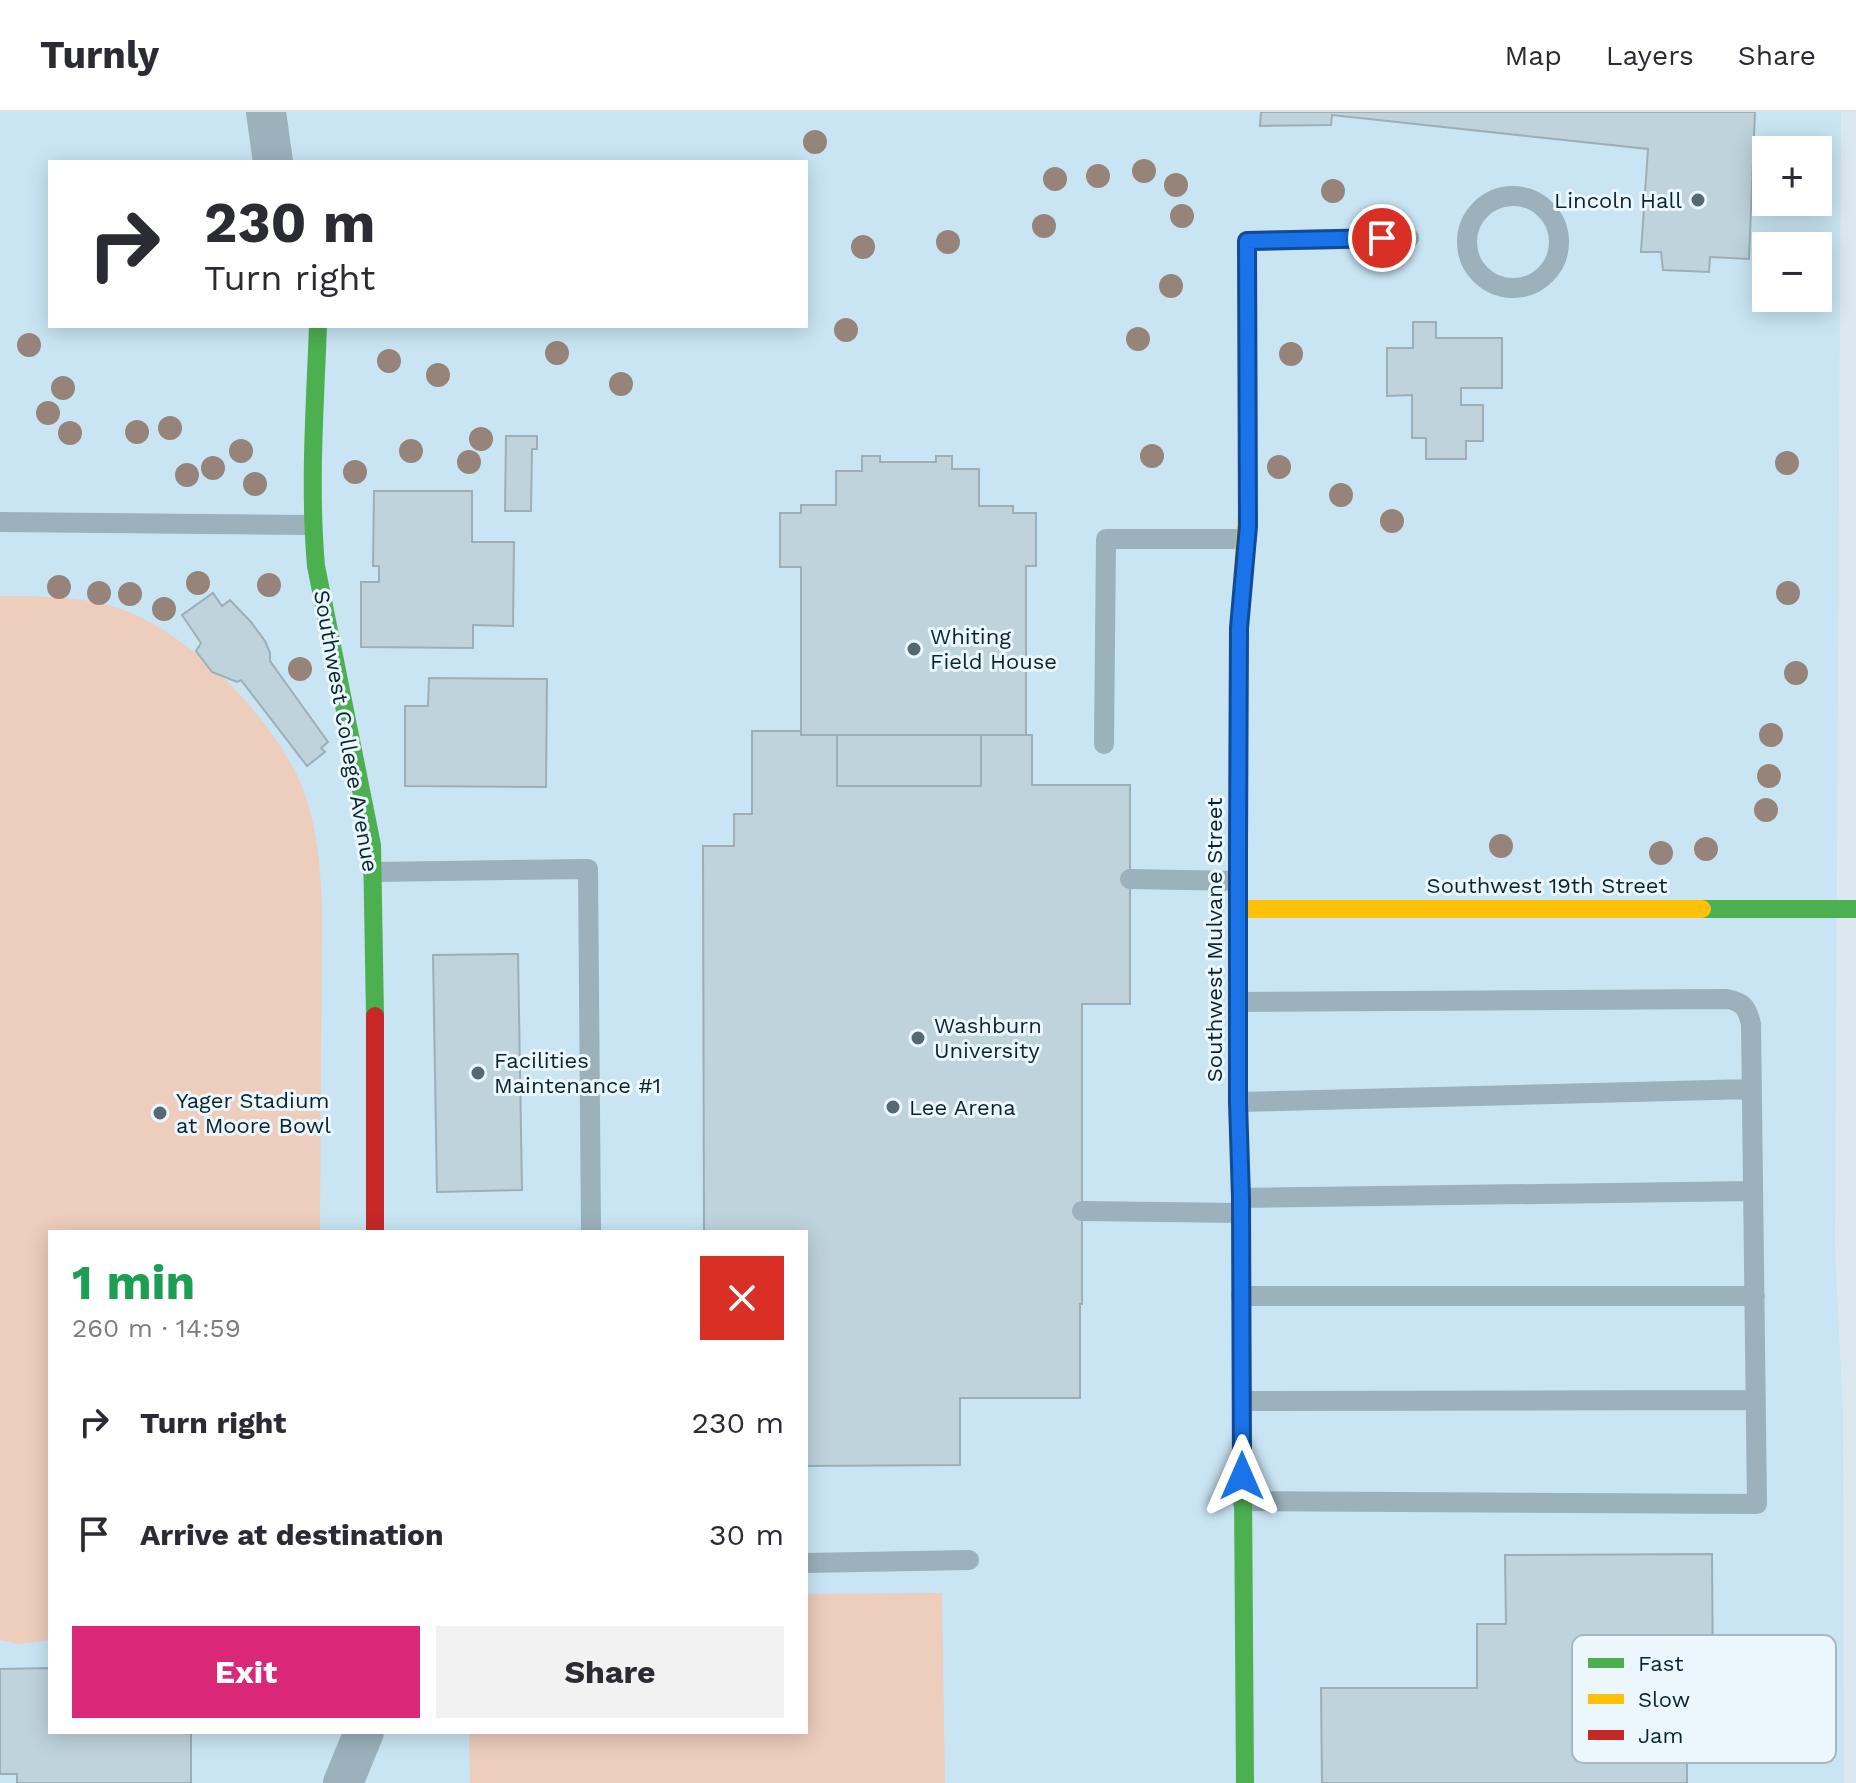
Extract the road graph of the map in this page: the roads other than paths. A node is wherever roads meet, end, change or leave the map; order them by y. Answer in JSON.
{"nodes":[{"id":1,"x":266,"y":112,"type":"edge"},
{"id":2,"x":273,"y":160,"type":"edge"},
{"id":3,"x":1409,"y":238,"type":"dead end"},
{"id":4,"x":1247,"y":241,"type":"joint"},
{"id":5,"x":1476,"y":269,"type":"joint"},
{"id":6,"x":318,"y":328,"type":"edge"},
{"id":7,"x":0,"y":522,"type":"edge"},
{"id":8,"x":311,"y":525,"type":"junction"},
{"id":9,"x":1247,"y":539,"type":"junction"},
{"id":10,"x":1104,"y":744,"type":"dead end"},
{"id":11,"x":373,"y":872,"type":"junction"},
{"id":12,"x":1130,"y":879,"type":"dead end"},
{"id":13,"x":1238,"y":881,"type":"junction"},
{"id":14,"x":1238,"y":909,"type":"junction"},
{"id":15,"x":1856,"y":909,"type":"edge"},
{"id":16,"x":1239,"y":1002,"type":"junction"},
{"id":17,"x":1752,"y":1089,"type":"junction"},
{"id":18,"x":1238,"y":1102,"type":"junction"},
{"id":19,"x":1753,"y":1191,"type":"junction"},
{"id":20,"x":1241,"y":1205,"type":"junction"},
{"id":21,"x":1082,"y":1211,"type":"dead end"},
{"id":22,"x":375,"y":1230,"type":"edge"},
{"id":23,"x":591,"y":1230,"type":"edge"},
{"id":24,"x":1241,"y":1296,"type":"junction"},
{"id":25,"x":1755,"y":1296,"type":"junction"},
{"id":26,"x":1756,"y":1400,"type":"junction"},
{"id":27,"x":1242,"y":1401,"type":"junction"},
{"id":28,"x":1242,"y":1501,"type":"junction"},
{"id":29,"x":969,"y":1560,"type":"dead end"},
{"id":30,"x":808,"y":1563,"type":"edge"},
{"id":31,"x":363,"y":1734,"type":"edge"},
{"id":32,"x":349,"y":1781,"type":"edge"},
{"id":33,"x":1245,"y":1783,"type":"edge"}],
"edges":[{"from":1,"to":2,"type":"street"},
{"from":3,"to":4,"type":"lane"},
{"from":4,"to":9,"type":"street","name":"Southwest Mulvane Street"},
{"from":5,"to":5,"type":"lane"},
{"from":6,"to":8,"type":"street","name":"Southwest College Avenue"},
{"from":7,"to":8,"type":"lane"},
{"from":8,"to":11,"type":"street","name":"Southwest College Avenue"},
{"from":9,"to":10,"type":"lane"},
{"from":9,"to":13,"type":"street","name":"Southwest Mulvane Street"},
{"from":11,"to":22,"type":"street","name":"Southwest College Avenue"},
{"from":11,"to":23,"type":"lane"},
{"from":12,"to":13,"type":"lane"},
{"from":13,"to":14,"type":"street","name":"Southwest Mulvane Street"},
{"from":14,"to":15,"type":"street","name":"Southwest 19th Street"},
{"from":14,"to":16,"type":"street","name":"Southwest Mulvane Street"},
{"from":16,"to":17,"type":"lane"},
{"from":16,"to":18,"type":"street","name":"Southwest Mulvane Street"},
{"from":17,"to":18,"type":"lane"},
{"from":17,"to":19,"type":"lane"},
{"from":18,"to":20,"type":"street","name":"Southwest Mulvane Street"},
{"from":19,"to":20,"type":"lane"},
{"from":19,"to":25,"type":"lane"},
{"from":20,"to":21,"type":"lane"},
{"from":20,"to":24,"type":"street","name":"Southwest Mulvane Street"},
{"from":24,"to":25,"type":"lane"},
{"from":24,"to":27,"type":"street","name":"Southwest Mulvane Street"},
{"from":25,"to":26,"type":"lane"},
{"from":26,"to":27,"type":"lane"},
{"from":26,"to":28,"type":"lane"},
{"from":27,"to":28,"type":"street","name":"Southwest Mulvane Street"},
{"from":28,"to":33,"type":"street","name":"Southwest Mulvane Street"},
{"from":29,"to":30,"type":"lane"},
{"from":31,"to":32,"type":"street"}]}
